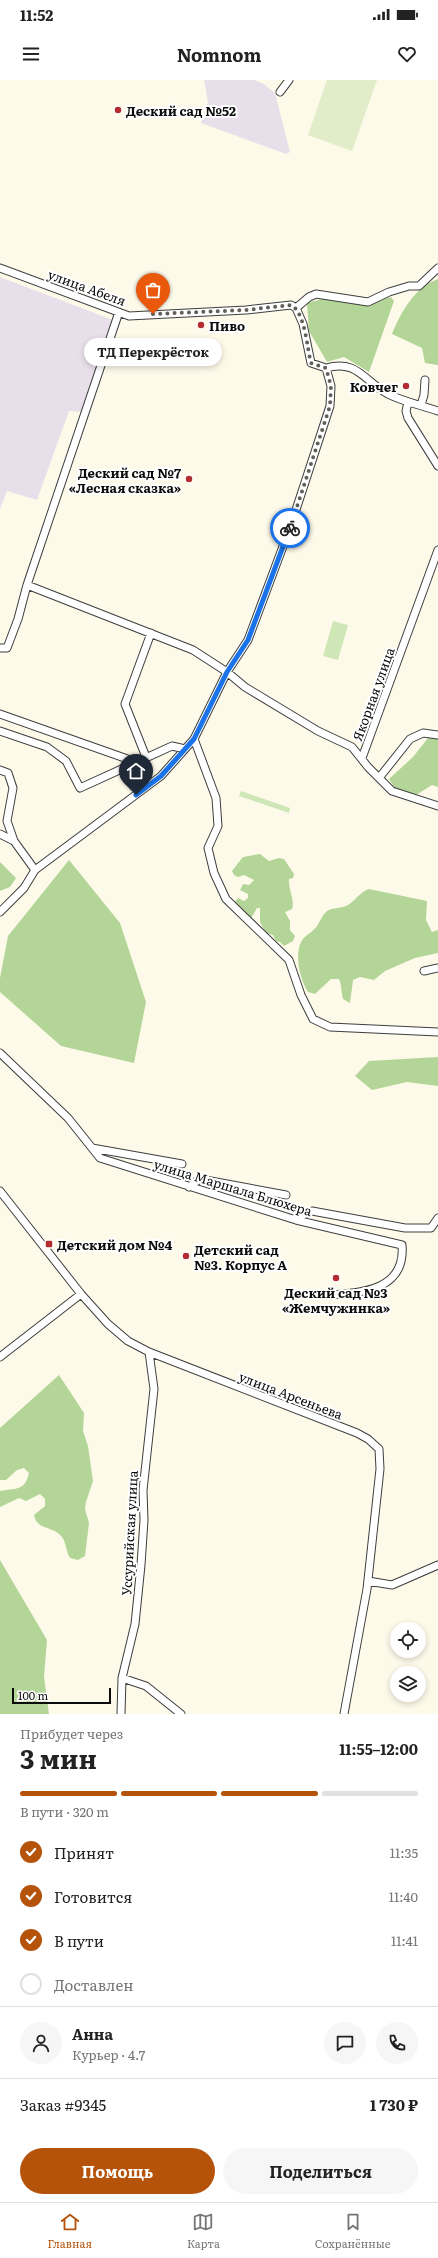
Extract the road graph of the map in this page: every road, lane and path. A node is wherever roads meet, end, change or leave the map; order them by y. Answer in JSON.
{"nodes":[{"id":1,"x":289,"y":80,"type":"edge"},
{"id":2,"x":280,"y":92,"type":"dead end"},
{"id":3,"x":0,"y":268,"type":"edge"},
{"id":4,"x":438,"y":268,"type":"edge"},
{"id":5,"x":296,"y":308,"type":"junction"},
{"id":6,"x":119,"y":312,"type":"junction"},
{"id":7,"x":326,"y":368,"type":"junction"},
{"id":8,"x":424,"y":380,"type":"dead end"},
{"id":9,"x":408,"y":402,"type":"junction"},
{"id":10,"x":421,"y":405,"type":"junction"},
{"id":11,"x":438,"y":411,"type":"edge"},
{"id":12,"x":438,"y":466,"type":"edge"},
{"id":13,"x":438,"y":550,"type":"edge"},
{"id":14,"x":27,"y":584,"type":"junction"},
{"id":15,"x":150,"y":633,"type":"junction"},
{"id":16,"x":0,"y":648,"type":"edge"},
{"id":17,"x":227,"y":672,"type":"junction"},
{"id":18,"x":0,"y":714,"type":"edge"},
{"id":19,"x":0,"y":731,"type":"edge"},
{"id":20,"x":438,"y":735,"type":"edge"},
{"id":21,"x":194,"y":739,"type":"junction"},
{"id":22,"x":185,"y":749,"type":"junction"},
{"id":23,"x":146,"y":757,"type":"junction"},
{"id":24,"x":362,"y":758,"type":"junction"},
{"id":25,"x":136,"y":762,"type":"junction"},
{"id":26,"x":0,"y":770,"type":"edge"},
{"id":27,"x":379,"y":778,"type":"junction"},
{"id":28,"x":438,"y":806,"type":"edge"},
{"id":29,"x":0,"y":834,"type":"edge"},
{"id":30,"x":14,"y":841,"type":"junction"},
{"id":31,"x":35,"y":870,"type":"junction"},
{"id":32,"x":0,"y":912,"type":"edge"},
{"id":33,"x":438,"y":968,"type":"edge"},
{"id":34,"x":424,"y":971,"type":"dead end"},
{"id":35,"x":438,"y":1032,"type":"edge"},
{"id":36,"x":0,"y":1053,"type":"edge"},
{"id":37,"x":92,"y":1148,"type":"junction"},
{"id":38,"x":182,"y":1164,"type":"dead end"},
{"id":39,"x":189,"y":1187,"type":"junction"},
{"id":40,"x":0,"y":1190,"type":"edge"},
{"id":41,"x":286,"y":1195,"type":"dead end"},
{"id":42,"x":438,"y":1218,"type":"edge"},
{"id":43,"x":294,"y":1219,"type":"junction"},
{"id":44,"x":81,"y":1294,"type":"junction"},
{"id":45,"x":329,"y":1294,"type":"dead end"},
{"id":46,"x":149,"y":1352,"type":"junction"},
{"id":47,"x":0,"y":1357,"type":"edge"},
{"id":48,"x":438,"y":1565,"type":"edge"},
{"id":49,"x":368,"y":1582,"type":"junction"},
{"id":50,"x":122,"y":1678,"type":"junction"},
{"id":51,"x":121,"y":1714,"type":"edge"},
{"id":52,"x":181,"y":1714,"type":"edge"},
{"id":53,"x":344,"y":1714,"type":"edge"}],
"edges":[{"from":1,"to":2,"type":"street"},
{"from":3,"to":6,"type":"street","name":"улица Абеля"},
{"from":4,"to":5,"type":"street"},
{"from":5,"to":6,"type":"street","name":"улица Абеля"},
{"from":5,"to":7,"type":"street"},
{"from":6,"to":14,"type":"street"},
{"from":7,"to":9,"type":"street"},
{"from":7,"to":17,"type":"street"},
{"from":8,"to":10,"type":"street"},
{"from":9,"to":10,"type":"street"},
{"from":9,"to":12,"type":"street"},
{"from":10,"to":11,"type":"street"},
{"from":13,"to":24,"type":"street","name":"Якорная улица"},
{"from":14,"to":15,"type":"street"},
{"from":14,"to":16,"type":"street"},
{"from":15,"to":17,"type":"street"},
{"from":15,"to":23,"type":"street"},
{"from":17,"to":21,"type":"street"},
{"from":17,"to":24,"type":"street"},
{"from":18,"to":25,"type":"street"},
{"from":19,"to":25,"type":"street"},
{"from":20,"to":27,"type":"street"},
{"from":21,"to":22,"type":"street"},
{"from":21,"to":35,"type":"street"},
{"from":22,"to":23,"type":"street"},
{"from":22,"to":31,"type":"street"},
{"from":23,"to":25,"type":"street"},
{"from":24,"to":27,"type":"street","name":"Якорная улица"},
{"from":26,"to":30,"type":"street"},
{"from":27,"to":28,"type":"street","name":"Якорная улица"},
{"from":29,"to":30,"type":"street"},
{"from":30,"to":31,"type":"street"},
{"from":31,"to":32,"type":"street"},
{"from":33,"to":34,"type":"street"},
{"from":36,"to":37,"type":"street","name":"улица Маршала Блюхера"},
{"from":37,"to":38,"type":"street"},
{"from":37,"to":39,"type":"street","name":"улица Маршала Блюхера"},
{"from":39,"to":41,"type":"street"},
{"from":39,"to":43,"type":"street","name":"улица Маршала Блюхера"},
{"from":40,"to":44,"type":"street","name":"улица Арсеньева"},
{"from":42,"to":43,"type":"street"},
{"from":43,"to":45,"type":"street","name":"улица Маршала Блюхера"},
{"from":44,"to":46,"type":"street","name":"улица Арсеньева"},
{"from":44,"to":47,"type":"street"},
{"from":46,"to":49,"type":"street","name":"улица Арсеньева"},
{"from":46,"to":50,"type":"street","name":"Уссурийская улица"},
{"from":48,"to":49,"type":"street"},
{"from":49,"to":53,"type":"street","name":"улица Арсеньева"},
{"from":50,"to":51,"type":"street","name":"Уссурийская улица"},
{"from":50,"to":52,"type":"street"}]}
